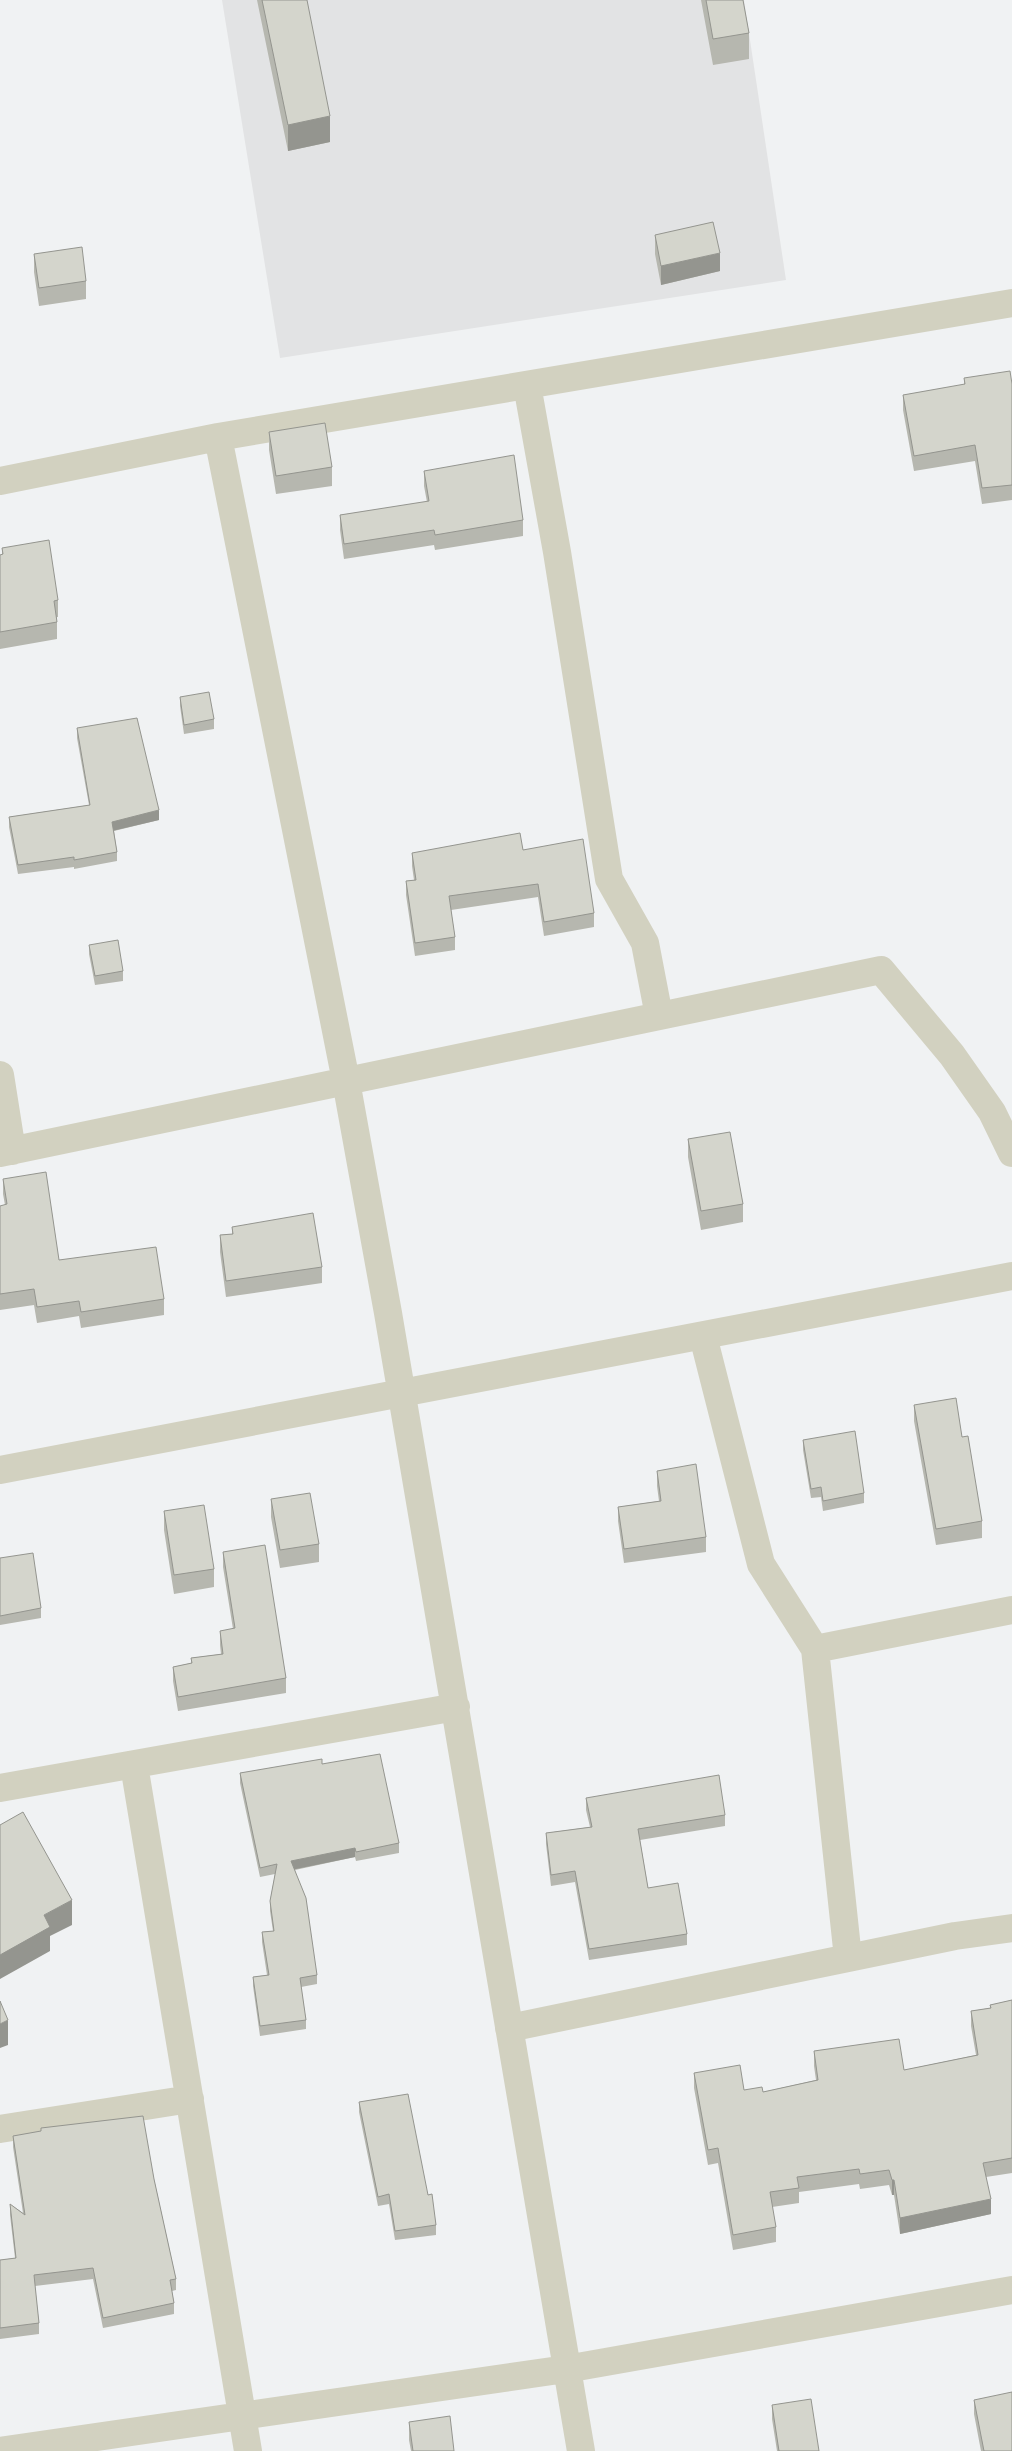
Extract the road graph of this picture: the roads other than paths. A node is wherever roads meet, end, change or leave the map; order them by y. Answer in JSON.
{"nodes":[{"id":1,"x":1012,"y":303,"type":"edge"},
{"id":2,"x":528,"y":385,"type":"junction"},
{"id":3,"x":218,"y":437,"type":"junction"},
{"id":4,"x":0,"y":481,"type":"edge"},
{"id":5,"x":659,"y":1016,"type":"junction"},
{"id":6,"x":0,"y":1075,"type":"edge"},
{"id":7,"x":346,"y":1080,"type":"junction"},
{"id":8,"x":6,"y":1152,"type":"edge"},
{"id":9,"x":1012,"y":1153,"type":"edge"},
{"id":10,"x":1012,"y":1276,"type":"edge"},
{"id":11,"x":703,"y":1336,"type":"junction"},
{"id":12,"x":402,"y":1394,"type":"junction"},
{"id":13,"x":0,"y":1470,"type":"edge"},
{"id":14,"x":1012,"y":1610,"type":"edge"},
{"id":15,"x":814,"y":1649,"type":"junction"},
{"id":16,"x":456,"y":1706,"type":"junction"},
{"id":17,"x":134,"y":1765,"type":"junction"},
{"id":18,"x":0,"y":1788,"type":"edge"},
{"id":19,"x":1012,"y":1928,"type":"edge"},
{"id":20,"x":848,"y":1958,"type":"junction"},
{"id":21,"x":510,"y":2028,"type":"junction"},
{"id":22,"x":190,"y":2099,"type":"junction"},
{"id":23,"x":0,"y":2129,"type":"edge"},
{"id":24,"x":1012,"y":2290,"type":"edge"},
{"id":25,"x":566,"y":2369,"type":"junction"},
{"id":26,"x":243,"y":2416,"type":"junction"},
{"id":27,"x":0,"y":2451,"type":"edge"},
{"id":28,"x":248,"y":2451,"type":"edge"},
{"id":29,"x":580,"y":2451,"type":"edge"}],
"edges":[{"from":1,"to":2,"type":"street"},
{"from":2,"to":3,"type":"street"},
{"from":2,"to":5,"type":"street"},
{"from":3,"to":4,"type":"street"},
{"from":3,"to":7,"type":"street"},
{"from":5,"to":7,"type":"street"},
{"from":5,"to":9,"type":"street"},
{"from":6,"to":8,"type":"street"},
{"from":7,"to":8,"type":"street"},
{"from":7,"to":12,"type":"street"},
{"from":10,"to":11,"type":"street"},
{"from":11,"to":12,"type":"street"},
{"from":11,"to":15,"type":"street"},
{"from":12,"to":13,"type":"street"},
{"from":12,"to":16,"type":"street"},
{"from":14,"to":15,"type":"street"},
{"from":15,"to":20,"type":"street"},
{"from":16,"to":17,"type":"street"},
{"from":16,"to":21,"type":"street"},
{"from":17,"to":18,"type":"street"},
{"from":17,"to":22,"type":"street"},
{"from":19,"to":20,"type":"street"},
{"from":20,"to":21,"type":"street"},
{"from":21,"to":25,"type":"street"},
{"from":22,"to":23,"type":"street"},
{"from":22,"to":26,"type":"street"},
{"from":24,"to":25,"type":"street"},
{"from":25,"to":26,"type":"street"},
{"from":25,"to":29,"type":"street"},
{"from":26,"to":27,"type":"street"},
{"from":26,"to":28,"type":"street"}]}
